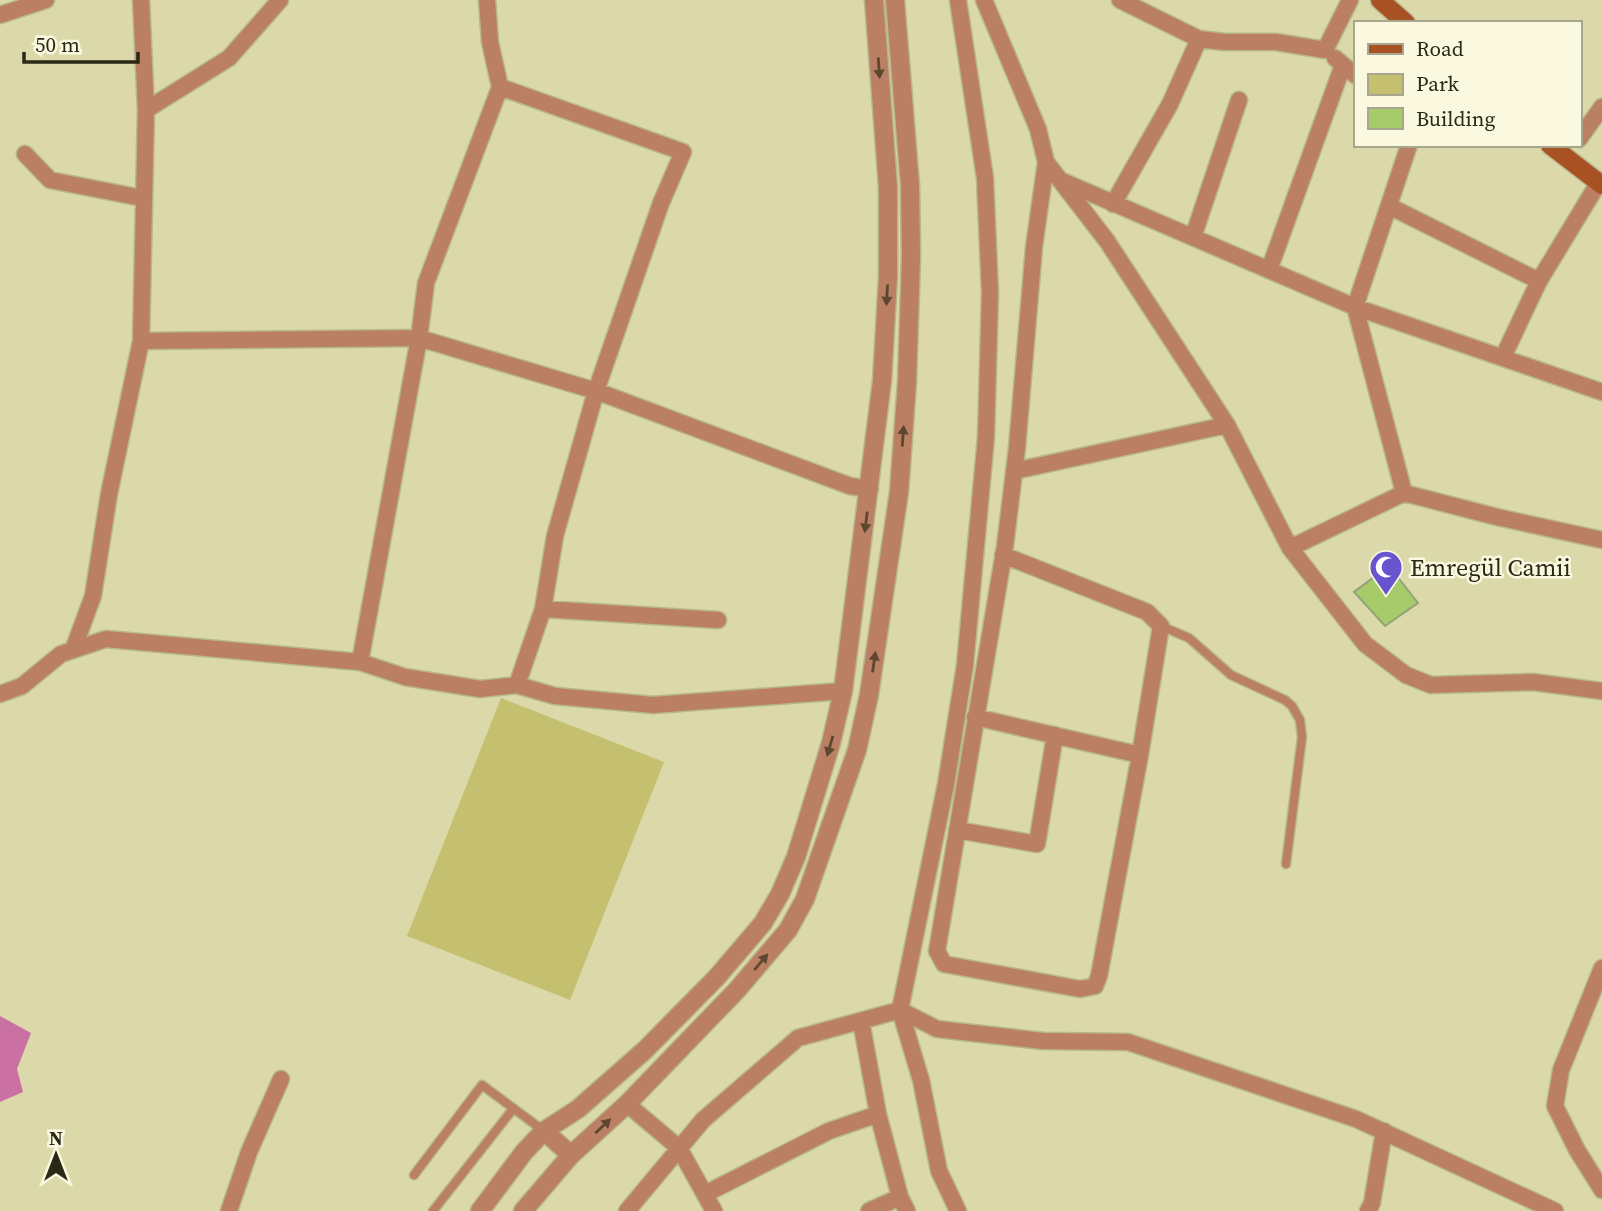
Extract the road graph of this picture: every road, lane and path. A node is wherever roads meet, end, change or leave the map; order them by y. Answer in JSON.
{"nodes":[{"id":1,"x":46,"y":0,"type":"edge"},
{"id":2,"x":141,"y":0,"type":"edge"},
{"id":3,"x":280,"y":0,"type":"edge"},
{"id":4,"x":487,"y":0,"type":"edge"},
{"id":5,"x":874,"y":0,"type":"edge"},
{"id":6,"x":895,"y":0,"type":"edge"},
{"id":7,"x":958,"y":0,"type":"edge"},
{"id":8,"x":984,"y":0,"type":"edge"},
{"id":9,"x":1120,"y":0,"type":"edge"},
{"id":10,"x":1350,"y":0,"type":"edge"},
{"id":11,"x":1380,"y":0,"type":"edge"},
{"id":12,"x":0,"y":15,"type":"edge"},
{"id":13,"x":1404,"y":21,"type":"edge"},
{"id":14,"x":1199,"y":39,"type":"junction"},
{"id":15,"x":1325,"y":50,"type":"junction"},
{"id":16,"x":1349,"y":70,"type":"edge"},
{"id":17,"x":500,"y":86,"type":"junction"},
{"id":18,"x":1239,"y":100,"type":"dead end"},
{"id":19,"x":1602,"y":107,"type":"edge"},
{"id":20,"x":146,"y":110,"type":"junction"},
{"id":21,"x":1581,"y":136,"type":"edge"},
{"id":22,"x":1408,"y":147,"type":"edge"},
{"id":23,"x":1570,"y":151,"type":"edge"},
{"id":24,"x":25,"y":153,"type":"dead end"},
{"id":25,"x":1046,"y":162,"type":"junction"},
{"id":26,"x":1059,"y":180,"type":"junction"},
{"id":27,"x":1600,"y":183,"type":"edge"},
{"id":28,"x":142,"y":198,"type":"junction"},
{"id":29,"x":1114,"y":204,"type":"junction"},
{"id":30,"x":1389,"y":206,"type":"junction"},
{"id":31,"x":1193,"y":237,"type":"junction"},
{"id":32,"x":1269,"y":270,"type":"junction"},
{"id":33,"x":1539,"y":281,"type":"junction"},
{"id":34,"x":1355,"y":307,"type":"junction"},
{"id":35,"x":419,"y":338,"type":"junction"},
{"id":36,"x":141,"y":341,"type":"junction"},
{"id":37,"x":1503,"y":357,"type":"junction"},
{"id":38,"x":1601,"y":390,"type":"edge"},
{"id":39,"x":596,"y":391,"type":"junction"},
{"id":40,"x":1227,"y":425,"type":"junction"},
{"id":41,"x":1014,"y":471,"type":"junction"},
{"id":42,"x":870,"y":489,"type":"junction"},
{"id":43,"x":1404,"y":493,"type":"junction"},
{"id":44,"x":1602,"y":540,"type":"edge"},
{"id":45,"x":1290,"y":548,"type":"junction"},
{"id":46,"x":1003,"y":555,"type":"junction"},
{"id":47,"x":543,"y":609,"type":"junction"},
{"id":48,"x":718,"y":620,"type":"dead end"},
{"id":49,"x":1161,"y":626,"type":"junction"},
{"id":50,"x":73,"y":650,"type":"junction"},
{"id":51,"x":360,"y":662,"type":"junction"},
{"id":52,"x":517,"y":685,"type":"junction"},
{"id":53,"x":843,"y":691,"type":"junction"},
{"id":54,"x":1601,"y":693,"type":"edge"},
{"id":55,"x":0,"y":694,"type":"edge"},
{"id":56,"x":869,"y":695,"type":"junction"},
{"id":57,"x":975,"y":717,"type":"junction"},
{"id":58,"x":1055,"y":735,"type":"junction"},
{"id":59,"x":1140,"y":755,"type":"junction"},
{"id":60,"x":957,"y":830,"type":"junction"},
{"id":61,"x":1286,"y":864,"type":"dead end"},
{"id":62,"x":1602,"y":968,"type":"edge"},
{"id":63,"x":900,"y":1010,"type":"junction"},
{"id":64,"x":860,"y":1021,"type":"junction"},
{"id":65,"x":281,"y":1079,"type":"dead end"},
{"id":66,"x":633,"y":1108,"type":"junction"},
{"id":67,"x":513,"y":1109,"type":"junction"},
{"id":68,"x":878,"y":1114,"type":"junction"},
{"id":69,"x":544,"y":1131,"type":"junction"},
{"id":70,"x":1384,"y":1131,"type":"junction"},
{"id":71,"x":679,"y":1148,"type":"junction"},
{"id":72,"x":571,"y":1155,"type":"junction"},
{"id":73,"x":414,"y":1175,"type":"dead end"},
{"id":74,"x":1602,"y":1190,"type":"edge"},
{"id":75,"x":705,"y":1194,"type":"junction"},
{"id":76,"x":904,"y":1204,"type":"edge"},
{"id":77,"x":229,"y":1211,"type":"edge"},
{"id":78,"x":433,"y":1211,"type":"edge"},
{"id":79,"x":480,"y":1211,"type":"edge"},
{"id":80,"x":523,"y":1211,"type":"edge"},
{"id":81,"x":627,"y":1211,"type":"edge"},
{"id":82,"x":714,"y":1211,"type":"edge"},
{"id":83,"x":869,"y":1211,"type":"edge"},
{"id":84,"x":958,"y":1211,"type":"edge"},
{"id":85,"x":1368,"y":1211,"type":"edge"},
{"id":86,"x":1555,"y":1211,"type":"edge"}],
"edges":[{"from":1,"to":12,"type":"street"},
{"from":2,"to":20,"type":"street"},
{"from":3,"to":20,"type":"street"},
{"from":4,"to":17,"type":"street"},
{"from":5,"to":42,"type":"street","one_way":true},
{"from":56,"to":6,"type":"street","one_way":true},
{"from":7,"to":63,"type":"street"},
{"from":8,"to":25,"type":"street"},
{"from":9,"to":14,"type":"street"},
{"from":10,"to":15,"type":"street"},
{"from":11,"to":13,"type":"main road"},
{"from":14,"to":15,"type":"street"},
{"from":14,"to":29,"type":"street"},
{"from":15,"to":16,"type":"street"},
{"from":16,"to":32,"type":"street"},
{"from":17,"to":35,"type":"street"},
{"from":17,"to":39,"type":"street"},
{"from":18,"to":31,"type":"street"},
{"from":19,"to":21,"type":"street"},
{"from":20,"to":28,"type":"street"},
{"from":22,"to":30,"type":"street"},
{"from":23,"to":27,"type":"main road"},
{"from":24,"to":28,"type":"street"},
{"from":25,"to":26,"type":"street"},
{"from":25,"to":41,"type":"street"},
{"from":26,"to":29,"type":"street"},
{"from":26,"to":40,"type":"street"},
{"from":27,"to":33,"type":"street"},
{"from":28,"to":36,"type":"street"},
{"from":29,"to":31,"type":"street"},
{"from":30,"to":33,"type":"street"},
{"from":30,"to":34,"type":"street"},
{"from":31,"to":32,"type":"street"},
{"from":32,"to":34,"type":"street"},
{"from":33,"to":37,"type":"street"},
{"from":34,"to":37,"type":"street"},
{"from":34,"to":43,"type":"street"},
{"from":35,"to":36,"type":"street"},
{"from":35,"to":39,"type":"street"},
{"from":35,"to":51,"type":"street"},
{"from":36,"to":50,"type":"street"},
{"from":37,"to":38,"type":"street"},
{"from":39,"to":42,"type":"street"},
{"from":39,"to":47,"type":"street"},
{"from":40,"to":41,"type":"street"},
{"from":40,"to":45,"type":"street"},
{"from":41,"to":46,"type":"street"},
{"from":42,"to":53,"type":"street","one_way":true},
{"from":43,"to":44,"type":"street"},
{"from":43,"to":45,"type":"street"},
{"from":45,"to":54,"type":"street"},
{"from":46,"to":49,"type":"street"},
{"from":46,"to":57,"type":"street"},
{"from":47,"to":48,"type":"street"},
{"from":47,"to":52,"type":"street"},
{"from":49,"to":59,"type":"street"},
{"from":49,"to":61,"type":"lane"},
{"from":50,"to":51,"type":"street"},
{"from":50,"to":55,"type":"street"},
{"from":51,"to":52,"type":"street"},
{"from":52,"to":53,"type":"street"},
{"from":53,"to":56,"type":"street"},
{"from":53,"to":69,"type":"street","one_way":true},
{"from":66,"to":56,"type":"street","one_way":true},
{"from":57,"to":58,"type":"street"},
{"from":57,"to":60,"type":"street"},
{"from":58,"to":59,"type":"street"},
{"from":58,"to":60,"type":"street"},
{"from":59,"to":60,"type":"street"},
{"from":62,"to":74,"type":"street"},
{"from":63,"to":64,"type":"street"},
{"from":63,"to":70,"type":"street"},
{"from":63,"to":84,"type":"street"},
{"from":64,"to":68,"type":"street"},
{"from":64,"to":71,"type":"street"},
{"from":65,"to":77,"type":"street"},
{"from":66,"to":71,"type":"street"},
{"from":72,"to":66,"type":"street","one_way":true},
{"from":67,"to":69,"type":"lane"},
{"from":67,"to":73,"type":"lane"},
{"from":67,"to":78,"type":"lane"},
{"from":68,"to":75,"type":"street"},
{"from":68,"to":76,"type":"street"},
{"from":69,"to":72,"type":"street"},
{"from":69,"to":79,"type":"street"},
{"from":70,"to":85,"type":"street"},
{"from":70,"to":86,"type":"street"},
{"from":71,"to":75,"type":"street"},
{"from":71,"to":81,"type":"street"},
{"from":72,"to":80,"type":"street"},
{"from":75,"to":82,"type":"street"},
{"from":76,"to":83,"type":"street"}]}
